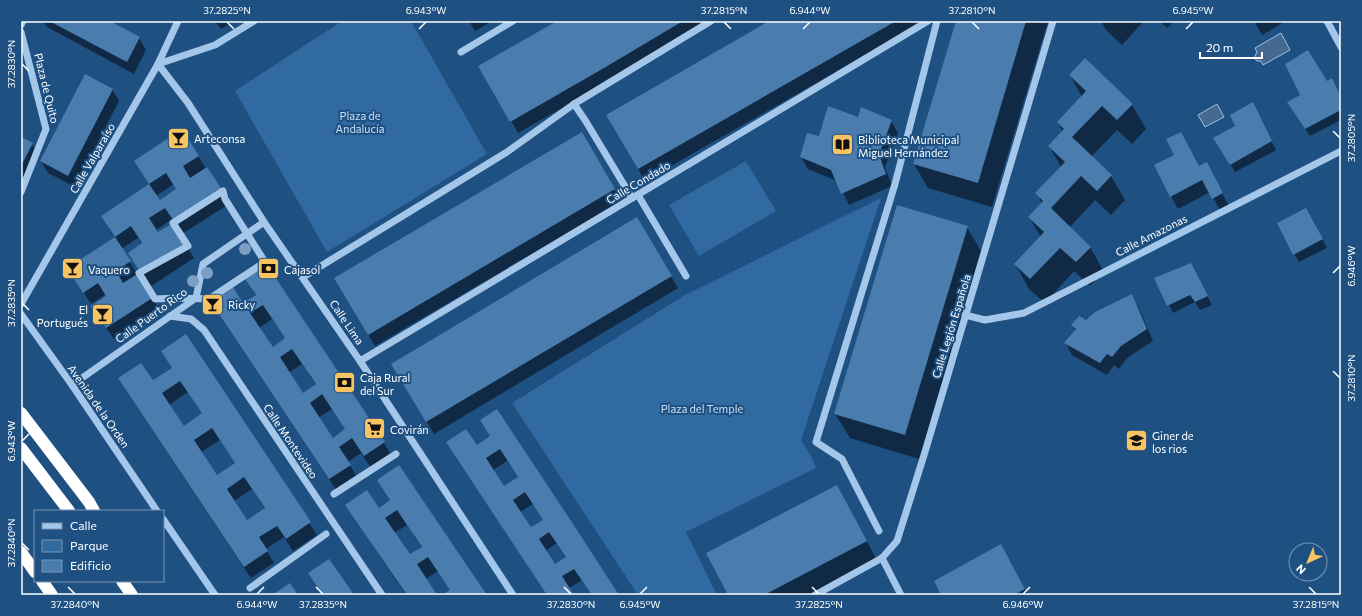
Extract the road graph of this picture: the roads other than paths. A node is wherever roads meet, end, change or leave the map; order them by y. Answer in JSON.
{"nodes":[{"id":1,"x":23,"y":21,"type":"edge"},
{"id":2,"x":178,"y":21,"type":"edge"},
{"id":3,"x":254,"y":21,"type":"edge"},
{"id":4,"x":513,"y":21,"type":"edge"},
{"id":5,"x":711,"y":21,"type":"edge"},
{"id":6,"x":928,"y":21,"type":"edge"},
{"id":7,"x":937,"y":21,"type":"edge"},
{"id":8,"x":1053,"y":21,"type":"edge"},
{"id":9,"x":1327,"y":21,"type":"edge"},
{"id":10,"x":21,"y":25,"type":"edge"},
{"id":11,"x":21,"y":32,"type":"edge"},
{"id":12,"x":1341,"y":47,"type":"edge"},
{"id":13,"x":461,"y":52,"type":"dead end"},
{"id":14,"x":158,"y":64,"type":"junction"},
{"id":15,"x":574,"y":104,"type":"junction"},
{"id":16,"x":1341,"y":151,"type":"edge"},
{"id":17,"x":21,"y":192,"type":"edge"},
{"id":18,"x":635,"y":196,"type":"junction"},
{"id":19,"x":264,"y":222,"type":"junction"},
{"id":20,"x":247,"y":234,"type":"junction"},
{"id":21,"x":686,"y":276,"type":"dead end"},
{"id":22,"x":303,"y":277,"type":"junction"},
{"id":23,"x":196,"y":298,"type":"junction"},
{"id":24,"x":21,"y":304,"type":"edge"},
{"id":25,"x":21,"y":314,"type":"edge"},
{"id":26,"x":965,"y":315,"type":"junction"},
{"id":27,"x":170,"y":316,"type":"junction"},
{"id":28,"x":360,"y":361,"type":"junction"},
{"id":29,"x":72,"y":385,"type":"junction"},
{"id":30,"x":21,"y":413,"type":"edge"},
{"id":31,"x":21,"y":448,"type":"edge"},
{"id":32,"x":396,"y":454,"type":"dead end"},
{"id":33,"x":334,"y":494,"type":"dead end"},
{"id":34,"x":68,"y":510,"type":"edge"},
{"id":35,"x":93,"y":510,"type":"edge"},
{"id":36,"x":156,"y":510,"type":"edge"},
{"id":37,"x":164,"y":520,"type":"edge"},
{"id":38,"x":880,"y":531,"type":"dead end"},
{"id":39,"x":326,"y":534,"type":"dead end"},
{"id":40,"x":21,"y":552,"type":"edge"},
{"id":41,"x":882,"y":558,"type":"junction"},
{"id":42,"x":34,"y":571,"type":"edge"},
{"id":43,"x":43,"y":582,"type":"edge"},
{"id":44,"x":123,"y":582,"type":"edge"},
{"id":45,"x":134,"y":582,"type":"edge"},
{"id":46,"x":250,"y":588,"type":"dead end"},
{"id":47,"x":52,"y":595,"type":"edge"},
{"id":48,"x":132,"y":595,"type":"edge"},
{"id":49,"x":140,"y":595,"type":"edge"},
{"id":50,"x":215,"y":595,"type":"edge"},
{"id":51,"x":382,"y":595,"type":"edge"},
{"id":52,"x":513,"y":595,"type":"edge"},
{"id":53,"x":815,"y":595,"type":"edge"},
{"id":54,"x":901,"y":595,"type":"edge"}],
"edges":[{"from":1,"to":10,"type":"street"},
{"from":2,"to":14,"type":"street","name":"Calle Valparaíso"},
{"from":3,"to":14,"type":"street"},
{"from":4,"to":13,"type":"street"},
{"from":5,"to":15,"type":"street"},
{"from":6,"to":18,"type":"street","name":"Calle Condado"},
{"from":7,"to":38,"type":"street"},
{"from":8,"to":26,"type":"street","name":"Calle Legión Española"},
{"from":9,"to":12,"type":"street"},
{"from":11,"to":17,"type":"street","name":"Plaza de Quito"},
{"from":14,"to":19,"type":"street","name":"Calle Lima"},
{"from":14,"to":24,"type":"street","name":"Calle Valparaíso"},
{"from":15,"to":18,"type":"street"},
{"from":15,"to":22,"type":"street"},
{"from":16,"to":26,"type":"street","name":"Calle Amazonas"},
{"from":18,"to":21,"type":"street"},
{"from":18,"to":28,"type":"street","name":"Calle Condado"},
{"from":19,"to":20,"type":"street","name":"Calle Puerto Rico"},
{"from":19,"to":22,"type":"street","name":"Calle Lima"},
{"from":20,"to":23,"type":"street","name":"Calle Puerto Rico"},
{"from":20,"to":23,"type":"street"},
{"from":20,"to":23,"type":"street"},
{"from":22,"to":28,"type":"street","name":"Calle Lima"},
{"from":23,"to":27,"type":"street","name":"Calle Puerto Rico"},
{"from":25,"to":29,"type":"street","name":"Avenida de la Orden"},
{"from":26,"to":41,"type":"street","name":"Calle Legión Española"},
{"from":27,"to":29,"type":"street","name":"Calle Puerto Rico"},
{"from":27,"to":51,"type":"street","name":"Calle Montevideo"},
{"from":28,"to":52,"type":"street","name":"Calle Lima"},
{"from":29,"to":36,"type":"street","name":"Avenida de la Orden"},
{"from":30,"to":35,"type":"highway"},
{"from":31,"to":34,"type":"highway"},
{"from":32,"to":33,"type":"street"},
{"from":37,"to":50,"type":"street"},
{"from":39,"to":46,"type":"street"},
{"from":40,"to":42,"type":"highway"},
{"from":41,"to":53,"type":"street","name":"Calle Legión Española"},
{"from":41,"to":54,"type":"street"},
{"from":43,"to":47,"type":"highway"},
{"from":44,"to":48,"type":"highway"},
{"from":45,"to":49,"type":"highway"}]}
